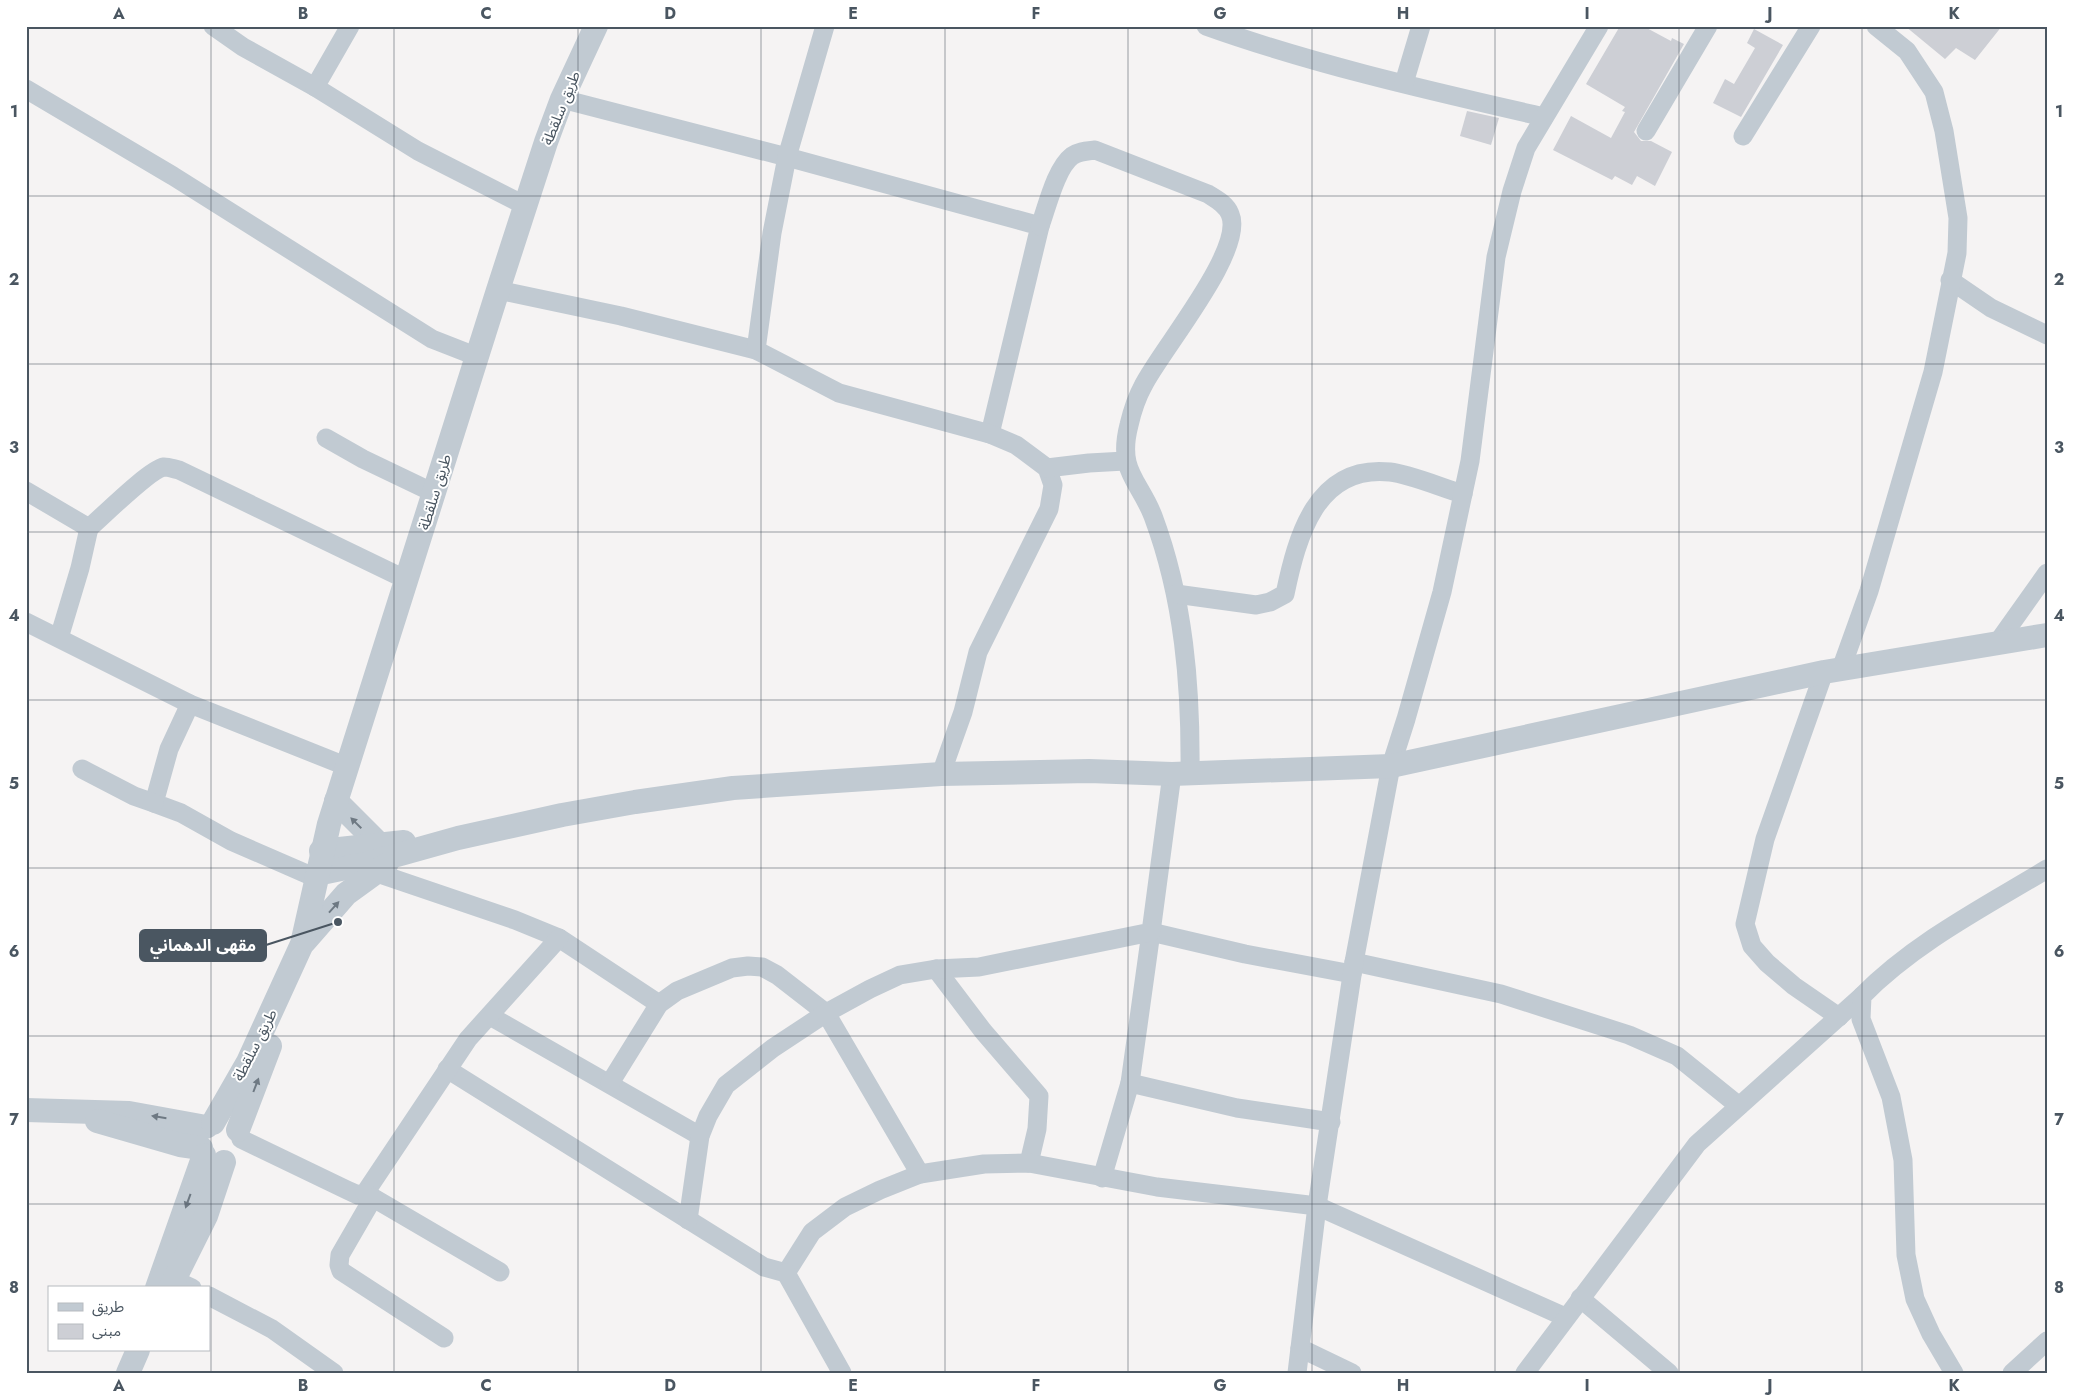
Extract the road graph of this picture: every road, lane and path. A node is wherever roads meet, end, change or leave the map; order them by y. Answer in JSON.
{"nodes":[{"id":1,"x":213,"y":26,"type":"edge"},
{"id":2,"x":350,"y":26,"type":"edge"},
{"id":3,"x":596,"y":26,"type":"edge"},
{"id":4,"x":825,"y":26,"type":"edge"},
{"id":5,"x":1206,"y":26,"type":"edge"},
{"id":6,"x":1420,"y":26,"type":"edge"},
{"id":7,"x":1599,"y":26,"type":"edge"},
{"id":8,"x":1708,"y":26,"type":"edge"},
{"id":9,"x":1811,"y":26,"type":"edge"},
{"id":10,"x":1876,"y":26,"type":"edge"},
{"id":11,"x":1404,"y":83,"type":"junction"},
{"id":12,"x":315,"y":87,"type":"junction"},
{"id":13,"x":26,"y":89,"type":"edge"},
{"id":14,"x":562,"y":99,"type":"junction"},
{"id":15,"x":1544,"y":117,"type":"junction"},
{"id":16,"x":1646,"y":131,"type":"dead end"},
{"id":17,"x":1743,"y":136,"type":"dead end"},
{"id":18,"x":787,"y":157,"type":"junction"},
{"id":19,"x":526,"y":206,"type":"junction"},
{"id":20,"x":1040,"y":226,"type":"junction"},
{"id":21,"x":1950,"y":280,"type":"junction"},
{"id":22,"x":498,"y":290,"type":"junction"},
{"id":23,"x":2047,"y":335,"type":"edge"},
{"id":24,"x":756,"y":350,"type":"junction"},
{"id":25,"x":478,"y":357,"type":"junction"},
{"id":26,"x":990,"y":434,"type":"junction"},
{"id":27,"x":326,"y":438,"type":"dead end"},
{"id":28,"x":1125,"y":462,"type":"junction"},
{"id":29,"x":1047,"y":468,"type":"junction"},
{"id":30,"x":26,"y":491,"type":"edge"},
{"id":31,"x":434,"y":493,"type":"junction"},
{"id":32,"x":1463,"y":494,"type":"junction"},
{"id":33,"x":89,"y":528,"type":"junction"},
{"id":34,"x":2047,"y":573,"type":"edge"},
{"id":35,"x":406,"y":580,"type":"junction"},
{"id":36,"x":1176,"y":594,"type":"junction"},
{"id":37,"x":26,"y":622,"type":"edge"},
{"id":38,"x":2047,"y":635,"type":"edge"},
{"id":39,"x":59,"y":638,"type":"junction"},
{"id":40,"x":1998,"y":642,"type":"junction"},
{"id":41,"x":1833,"y":670,"type":"junction"},
{"id":42,"x":190,"y":704,"type":"junction"},
{"id":43,"x":1391,"y":766,"type":"junction"},
{"id":44,"x":348,"y":767,"type":"junction"},
{"id":45,"x":82,"y":768,"type":"dead end"},
{"id":46,"x":1181,"y":773,"type":"junction"},
{"id":47,"x":941,"y":774,"type":"junction"},
{"id":48,"x":336,"y":801,"type":"junction"},
{"id":49,"x":154,"y":803,"type":"junction"},
{"id":50,"x":458,"y":838,"type":"junction"},
{"id":51,"x":379,"y":844,"type":"junction"},
{"id":52,"x":321,"y":851,"type":"junction"},
{"id":53,"x":410,"y":852,"type":"junction"},
{"id":54,"x":2047,"y":868,"type":"edge"},
{"id":55,"x":374,"y":872,"type":"junction"},
{"id":56,"x":316,"y":876,"type":"junction"},
{"id":57,"x":1151,"y":932,"type":"junction"},
{"id":58,"x":559,"y":938,"type":"junction"},
{"id":59,"x":298,"y":954,"type":"junction"},
{"id":60,"x":1353,"y":968,"type":"junction"},
{"id":61,"x":936,"y":969,"type":"junction"},
{"id":62,"x":1862,"y":996,"type":"junction"},
{"id":63,"x":659,"y":1004,"type":"junction"},
{"id":64,"x":826,"y":1013,"type":"junction"},
{"id":65,"x":490,"y":1016,"type":"junction"},
{"id":66,"x":1838,"y":1016,"type":"junction"},
{"id":67,"x":447,"y":1069,"type":"junction"},
{"id":68,"x":610,"y":1083,"type":"junction"},
{"id":69,"x":1130,"y":1083,"type":"junction"},
{"id":70,"x":1739,"y":1106,"type":"junction"},
{"id":71,"x":26,"y":1110,"type":"edge"},
{"id":72,"x":1331,"y":1122,"type":"junction"},
{"id":73,"x":239,"y":1135,"type":"junction"},
{"id":74,"x":700,"y":1136,"type":"junction"},
{"id":75,"x":210,"y":1143,"type":"junction"},
{"id":76,"x":1029,"y":1163,"type":"junction"},
{"id":77,"x":920,"y":1174,"type":"junction"},
{"id":78,"x":1102,"y":1178,"type":"junction"},
{"id":79,"x":368,"y":1196,"type":"junction"},
{"id":80,"x":1317,"y":1206,"type":"junction"},
{"id":81,"x":688,"y":1220,"type":"junction"},
{"id":82,"x":500,"y":1272,"type":"dead end"},
{"id":83,"x":786,"y":1273,"type":"junction"},
{"id":84,"x":173,"y":1286,"type":"edge"},
{"id":85,"x":210,"y":1297,"type":"edge"},
{"id":86,"x":1580,"y":1298,"type":"junction"},
{"id":87,"x":1565,"y":1316,"type":"junction"},
{"id":88,"x":444,"y":1338,"type":"dead end"},
{"id":89,"x":2047,"y":1341,"type":"edge"},
{"id":90,"x":1300,"y":1348,"type":"junction"},
{"id":91,"x":137,"y":1352,"type":"edge"},
{"id":92,"x":128,"y":1373,"type":"edge"},
{"id":93,"x":334,"y":1373,"type":"edge"},
{"id":94,"x":842,"y":1373,"type":"edge"},
{"id":95,"x":1297,"y":1373,"type":"edge"},
{"id":96,"x":1352,"y":1373,"type":"edge"},
{"id":97,"x":1524,"y":1373,"type":"edge"},
{"id":98,"x":1669,"y":1373,"type":"edge"},
{"id":99,"x":1954,"y":1373,"type":"edge"},
{"id":100,"x":2012,"y":1373,"type":"edge"}],
"edges":[{"from":1,"to":12,"type":"street"},
{"from":2,"to":12,"type":"street"},
{"from":3,"to":14,"type":"street","name":"طريق سلقطة"},
{"from":4,"to":18,"type":"street"},
{"from":5,"to":11,"type":"street"},
{"from":6,"to":11,"type":"street"},
{"from":7,"to":15,"type":"street"},
{"from":8,"to":16,"type":"street"},
{"from":9,"to":17,"type":"street"},
{"from":10,"to":21,"type":"street"},
{"from":11,"to":15,"type":"street"},
{"from":12,"to":19,"type":"street"},
{"from":13,"to":25,"type":"street"},
{"from":14,"to":18,"type":"street"},
{"from":14,"to":19,"type":"street","name":"طريق سلقطة"},
{"from":15,"to":32,"type":"street"},
{"from":18,"to":20,"type":"street"},
{"from":18,"to":24,"type":"street"},
{"from":19,"to":22,"type":"street","name":"طريق سلقطة"},
{"from":20,"to":26,"type":"street"},
{"from":20,"to":28,"type":"street"},
{"from":21,"to":23,"type":"street"},
{"from":21,"to":41,"type":"street"},
{"from":22,"to":24,"type":"street"},
{"from":22,"to":25,"type":"street","name":"طريق سلقطة"},
{"from":24,"to":26,"type":"street"},
{"from":25,"to":31,"type":"street","name":"طريق سلقطة"},
{"from":26,"to":29,"type":"street"},
{"from":27,"to":31,"type":"street"},
{"from":28,"to":29,"type":"street"},
{"from":28,"to":36,"type":"street"},
{"from":29,"to":47,"type":"street"},
{"from":30,"to":33,"type":"street"},
{"from":31,"to":35,"type":"street","name":"طريق سلقطة"},
{"from":32,"to":36,"type":"street"},
{"from":32,"to":43,"type":"street"},
{"from":33,"to":35,"type":"street"},
{"from":33,"to":39,"type":"street"},
{"from":34,"to":40,"type":"street"},
{"from":35,"to":44,"type":"street","name":"طريق سلقطة"},
{"from":36,"to":46,"type":"street"},
{"from":37,"to":39,"type":"street"},
{"from":38,"to":40,"type":"street"},
{"from":39,"to":42,"type":"street"},
{"from":40,"to":41,"type":"street"},
{"from":41,"to":43,"type":"street"},
{"from":41,"to":66,"type":"street"},
{"from":42,"to":44,"type":"street"},
{"from":42,"to":49,"type":"street"},
{"from":43,"to":46,"type":"street"},
{"from":43,"to":60,"type":"street"},
{"from":44,"to":48,"type":"street","name":"طريق سلقطة"},
{"from":45,"to":49,"type":"street"},
{"from":46,"to":47,"type":"street"},
{"from":46,"to":57,"type":"street"},
{"from":47,"to":50,"type":"street"},
{"from":51,"to":48,"type":"street","one_way":true},
{"from":48,"to":52,"type":"street","name":"طريق سلقطة"},
{"from":49,"to":56,"type":"street"},
{"from":50,"to":51,"type":"street"},
{"from":50,"to":53,"type":"street"},
{"from":51,"to":52,"type":"street"},
{"from":52,"to":56,"type":"street","name":"طريق سلقطة"},
{"from":53,"to":55,"type":"street"},
{"from":53,"to":56,"type":"street"},
{"from":54,"to":62,"type":"street"},
{"from":55,"to":58,"type":"street"},
{"from":59,"to":55,"type":"street","one_way":true},
{"from":56,"to":59,"type":"street","name":"طريق سلقطة"},
{"from":57,"to":60,"type":"street"},
{"from":57,"to":61,"type":"street"},
{"from":57,"to":69,"type":"street"},
{"from":58,"to":63,"type":"street"},
{"from":58,"to":65,"type":"street"},
{"from":73,"to":59,"type":"street","name":"طريق سلقطة","one_way":true},
{"from":59,"to":75,"type":"street","name":"طريق سلقطة"},
{"from":60,"to":70,"type":"street"},
{"from":60,"to":72,"type":"street"},
{"from":61,"to":64,"type":"street"},
{"from":61,"to":76,"type":"street"},
{"from":62,"to":66,"type":"street"},
{"from":62,"to":99,"type":"street"},
{"from":63,"to":64,"type":"street"},
{"from":63,"to":68,"type":"street"},
{"from":64,"to":74,"type":"street"},
{"from":64,"to":77,"type":"street"},
{"from":65,"to":67,"type":"street"},
{"from":65,"to":68,"type":"street"},
{"from":66,"to":70,"type":"street"},
{"from":67,"to":79,"type":"street"},
{"from":67,"to":81,"type":"street"},
{"from":68,"to":74,"type":"street"},
{"from":69,"to":72,"type":"street"},
{"from":69,"to":78,"type":"street"},
{"from":70,"to":86,"type":"street"},
{"from":71,"to":75,"type":"street"},
{"from":72,"to":80,"type":"street"},
{"from":73,"to":75,"type":"street"},
{"from":73,"to":75,"type":"street","name":"طريق سلقطة"},
{"from":73,"to":79,"type":"street"},
{"from":74,"to":81,"type":"street"},
{"from":75,"to":84,"type":"street","name":"طريق سلقطة"},
{"from":76,"to":77,"type":"street"},
{"from":76,"to":78,"type":"street"},
{"from":77,"to":83,"type":"street"},
{"from":78,"to":80,"type":"street"},
{"from":79,"to":82,"type":"street"},
{"from":79,"to":88,"type":"street"},
{"from":80,"to":87,"type":"street"},
{"from":80,"to":90,"type":"street"},
{"from":81,"to":83,"type":"street"},
{"from":83,"to":94,"type":"street"},
{"from":85,"to":93,"type":"street"},
{"from":86,"to":87,"type":"street"},
{"from":86,"to":98,"type":"street"},
{"from":87,"to":97,"type":"street"},
{"from":89,"to":100,"type":"street"},
{"from":90,"to":95,"type":"street"},
{"from":90,"to":96,"type":"street"},
{"from":91,"to":92,"type":"street"}]}
